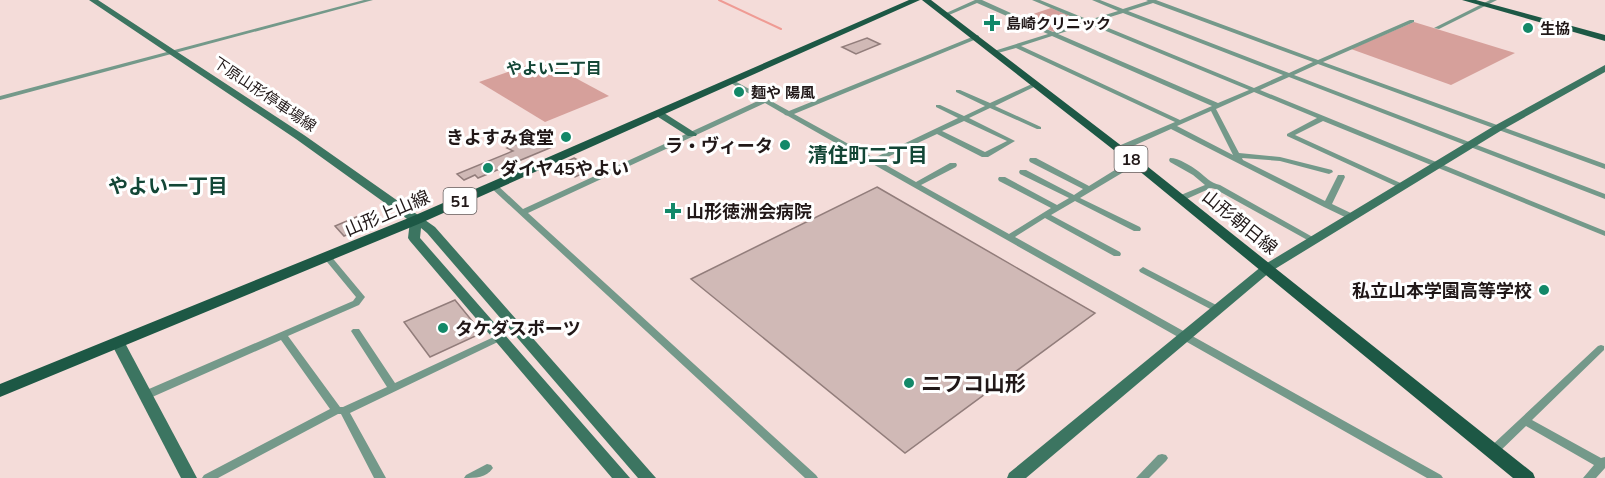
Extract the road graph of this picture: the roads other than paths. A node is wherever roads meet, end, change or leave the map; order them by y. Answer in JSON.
{"nodes":[{"id":1,"x":93,"y":0,"type":"edge"},
{"id":2,"x":370,"y":0,"type":"edge"},
{"id":3,"x":905,"y":0,"type":"edge"},
{"id":4,"x":916,"y":0,"type":"edge"},
{"id":5,"x":926,"y":0,"type":"edge"},
{"id":6,"x":979,"y":0,"type":"edge"},
{"id":7,"x":1035,"y":0,"type":"edge"},
{"id":8,"x":1095,"y":0,"type":"edge"},
{"id":9,"x":1153,"y":0,"type":"edge"},
{"id":10,"x":1466,"y":0,"type":"edge"},
{"id":11,"x":1473,"y":0,"type":"edge"},
{"id":12,"x":1488,"y":3,"type":"edge"},
{"id":13,"x":1124,"y":11,"type":"junction"},
{"id":14,"x":947,"y":15,"type":"junction"},
{"id":15,"x":1412,"y":21,"type":"dead end"},
{"id":16,"x":1089,"y":22,"type":"junction"},
{"id":17,"x":1437,"y":28,"type":"dead end"},
{"id":18,"x":1054,"y":34,"type":"junction"},
{"id":19,"x":977,"y":37,"type":"junction"},
{"id":20,"x":1605,"y":37,"type":"edge"},
{"id":21,"x":1017,"y":46,"type":"junction"},
{"id":22,"x":172,"y":52,"type":"junction"},
{"id":23,"x":996,"y":52,"type":"junction"},
{"id":24,"x":1318,"y":62,"type":"junction"},
{"id":25,"x":1605,"y":68,"type":"edge"},
{"id":26,"x":1289,"y":75,"type":"junction"},
{"id":27,"x":731,"y":81,"type":"junction"},
{"id":28,"x":1036,"y":84,"type":"junction"},
{"id":29,"x":1255,"y":90,"type":"junction"},
{"id":30,"x":958,"y":91,"type":"dead end"},
{"id":31,"x":0,"y":98,"type":"edge"},
{"id":32,"x":764,"y":101,"type":"junction"},
{"id":33,"x":938,"y":106,"type":"dead end"},
{"id":34,"x":991,"y":106,"type":"junction"},
{"id":35,"x":1216,"y":107,"type":"junction"},
{"id":36,"x":658,"y":113,"type":"junction"},
{"id":37,"x":787,"y":114,"type":"junction"},
{"id":38,"x":965,"y":118,"type":"junction"},
{"id":39,"x":1323,"y":118,"type":"junction"},
{"id":40,"x":1180,"y":122,"type":"junction"},
{"id":41,"x":1171,"y":126,"type":"junction"},
{"id":42,"x":1040,"y":128,"type":"dead end"},
{"id":43,"x":1498,"y":128,"type":"junction"},
{"id":44,"x":937,"y":131,"type":"junction"},
{"id":45,"x":692,"y":134,"type":"junction"},
{"id":46,"x":1470,"y":145,"type":"junction"},
{"id":47,"x":1119,"y":149,"type":"junction"},
{"id":48,"x":1239,"y":158,"type":"junction"},
{"id":49,"x":1033,"y":160,"type":"dead end"},
{"id":50,"x":1173,"y":160,"type":"dead end"},
{"id":51,"x":873,"y":161,"type":"junction"},
{"id":52,"x":1134,"y":162,"type":"junction"},
{"id":53,"x":953,"y":165,"type":"dead end"},
{"id":54,"x":1437,"y":165,"type":"junction"},
{"id":55,"x":1605,"y":167,"type":"edge"},
{"id":56,"x":1023,"y":172,"type":"dead end"},
{"id":57,"x":1329,"y":172,"type":"dead end"},
{"id":58,"x":1341,"y":177,"type":"dead end"},
{"id":59,"x":1002,"y":179,"type":"dead end"},
{"id":60,"x":915,"y":185,"type":"junction"},
{"id":61,"x":493,"y":186,"type":"junction"},
{"id":62,"x":1210,"y":186,"type":"junction"},
{"id":63,"x":1403,"y":186,"type":"junction"},
{"id":64,"x":1089,"y":189,"type":"junction"},
{"id":65,"x":1605,"y":197,"type":"edge"},
{"id":66,"x":1074,"y":198,"type":"junction"},
{"id":67,"x":1179,"y":199,"type":"junction"},
{"id":68,"x":1327,"y":205,"type":"junction"},
{"id":69,"x":1057,"y":208,"type":"junction"},
{"id":70,"x":524,"y":212,"type":"junction"},
{"id":71,"x":1045,"y":215,"type":"junction"},
{"id":72,"x":1352,"y":217,"type":"junction"},
{"id":73,"x":414,"y":218,"type":"junction"},
{"id":74,"x":1137,"y":229,"type":"dead end"},
{"id":75,"x":1605,"y":234,"type":"edge"},
{"id":76,"x":1009,"y":237,"type":"junction"},
{"id":77,"x":1314,"y":240,"type":"junction"},
{"id":78,"x":1117,"y":254,"type":"dead end"},
{"id":79,"x":327,"y":257,"type":"junction"},
{"id":80,"x":1266,"y":269,"type":"junction"},
{"id":81,"x":1143,"y":270,"type":"dead end"},
{"id":82,"x":1216,"y":309,"type":"junction"},
{"id":83,"x":356,"y":331,"type":"dead end"},
{"id":84,"x":284,"y":336,"type":"junction"},
{"id":85,"x":501,"y":337,"type":"junction"},
{"id":86,"x":1184,"y":337,"type":"junction"},
{"id":87,"x":118,"y":343,"type":"junction"},
{"id":88,"x":1601,"y":348,"type":"dead end"},
{"id":89,"x":0,"y":384,"type":"edge"},
{"id":90,"x":393,"y":388,"type":"junction"},
{"id":91,"x":0,"y":391,"type":"edge"},
{"id":92,"x":146,"y":395,"type":"junction"},
{"id":93,"x":340,"y":411,"type":"junction"},
{"id":94,"x":1525,"y":421,"type":"junction"},
{"id":95,"x":1493,"y":451,"type":"junction"},
{"id":96,"x":1162,"y":458,"type":"dead end"},
{"id":97,"x":1604,"y":462,"type":"edge"},
{"id":98,"x":487,"y":468,"type":"dead end"},
{"id":99,"x":189,"y":478,"type":"edge"},
{"id":100,"x":208,"y":478,"type":"edge"},
{"id":101,"x":380,"y":478,"type":"edge"},
{"id":102,"x":470,"y":478,"type":"edge"},
{"id":103,"x":621,"y":478,"type":"edge"},
{"id":104,"x":648,"y":478,"type":"edge"},
{"id":105,"x":812,"y":478,"type":"edge"},
{"id":106,"x":1016,"y":478,"type":"edge"},
{"id":107,"x":1142,"y":478,"type":"edge"},
{"id":108,"x":1437,"y":478,"type":"edge"},
{"id":109,"x":1526,"y":478,"type":"edge"},
{"id":110,"x":1589,"y":478,"type":"edge"}],
"edges":[{"from":1,"to":22,"type":"main road","name":"下原山形停車場線"},
{"from":2,"to":22,"type":"street"},
{"from":3,"to":73,"type":"main road","name":"山形上山線","number":"51"},
{"from":4,"to":27,"type":"main road","name":"山形上山線","number":"51"},
{"from":5,"to":14,"type":"main road","name":"山形朝日線","number":"18"},
{"from":6,"to":14,"type":"street"},
{"from":6,"to":18,"type":"street"},
{"from":7,"to":16,"type":"street"},
{"from":8,"to":13,"type":"street"},
{"from":9,"to":13,"type":"street"},
{"from":9,"to":24,"type":"street"},
{"from":10,"to":12,"type":"main road"},
{"from":11,"to":12,"type":"main road"},
{"from":12,"to":17,"type":"street"},
{"from":12,"to":20,"type":"main road"},
{"from":13,"to":16,"type":"street"},
{"from":13,"to":26,"type":"street"},
{"from":14,"to":19,"type":"main road","name":"山形朝日線","number":"18"},
{"from":15,"to":24,"type":"street"},
{"from":16,"to":18,"type":"street"},
{"from":16,"to":29,"type":"street"},
{"from":18,"to":21,"type":"street"},
{"from":18,"to":35,"type":"street"},
{"from":19,"to":23,"type":"main road","name":"山形朝日線","number":"18"},
{"from":19,"to":37,"type":"street"},
{"from":21,"to":23,"type":"street"},
{"from":21,"to":40,"type":"street"},
{"from":22,"to":31,"type":"street"},
{"from":22,"to":73,"type":"main road","name":"下原山形停車場線"},
{"from":23,"to":28,"type":"main road","name":"山形朝日線","number":"18"},
{"from":24,"to":26,"type":"street"},
{"from":24,"to":43,"type":"street"},
{"from":25,"to":43,"type":"main road"},
{"from":26,"to":29,"type":"street"},
{"from":26,"to":46,"type":"street"},
{"from":27,"to":32,"type":"street"},
{"from":27,"to":36,"type":"main road","name":"山形上山線","number":"51"},
{"from":28,"to":34,"type":"street"},
{"from":28,"to":47,"type":"main road","name":"山形朝日線","number":"18"},
{"from":29,"to":35,"type":"street"},
{"from":29,"to":39,"type":"street"},
{"from":30,"to":34,"type":"street"},
{"from":32,"to":37,"type":"street"},
{"from":32,"to":45,"type":"street"},
{"from":33,"to":38,"type":"street"},
{"from":34,"to":38,"type":"street"},
{"from":34,"to":42,"type":"street"},
{"from":35,"to":40,"type":"street"},
{"from":35,"to":48,"type":"street"},
{"from":36,"to":45,"type":"main road"},
{"from":36,"to":61,"type":"main road","name":"山形上山線","number":"51"},
{"from":37,"to":51,"type":"street"},
{"from":38,"to":44,"type":"street"},
{"from":38,"to":44,"type":"street"},
{"from":39,"to":54,"type":"street"},
{"from":39,"to":63,"type":"street"},
{"from":40,"to":41,"type":"street"},
{"from":41,"to":47,"type":"street"},
{"from":41,"to":48,"type":"street"},
{"from":43,"to":46,"type":"main road"},
{"from":43,"to":55,"type":"street"},
{"from":44,"to":51,"type":"street"},
{"from":45,"to":70,"type":"street"},
{"from":46,"to":54,"type":"main road"},
{"from":46,"to":65,"type":"street"},
{"from":47,"to":52,"type":"main road","name":"山形朝日線","number":"18"},
{"from":48,"to":57,"type":"street"},
{"from":48,"to":68,"type":"street"},
{"from":49,"to":64,"type":"street"},
{"from":50,"to":62,"type":"street"},
{"from":51,"to":60,"type":"street"},
{"from":52,"to":64,"type":"street"},
{"from":52,"to":67,"type":"main road","name":"山形朝日線","number":"18"},
{"from":53,"to":60,"type":"street"},
{"from":54,"to":63,"type":"main road"},
{"from":54,"to":75,"type":"street"},
{"from":56,"to":66,"type":"street"},
{"from":58,"to":68,"type":"street"},
{"from":59,"to":69,"type":"street"},
{"from":60,"to":76,"type":"street"},
{"from":61,"to":70,"type":"street"},
{"from":61,"to":73,"type":"main road","name":"山形上山線","number":"51"},
{"from":62,"to":67,"type":"street"},
{"from":62,"to":77,"type":"street"},
{"from":63,"to":72,"type":"main road"},
{"from":64,"to":66,"type":"street"},
{"from":66,"to":69,"type":"street"},
{"from":66,"to":74,"type":"street"},
{"from":67,"to":80,"type":"main road","name":"山形朝日線","number":"18"},
{"from":68,"to":72,"type":"street"},
{"from":69,"to":71,"type":"street"},
{"from":70,"to":105,"type":"street"},
{"from":71,"to":76,"type":"street"},
{"from":71,"to":78,"type":"street"},
{"from":72,"to":77,"type":"main road"},
{"from":73,"to":79,"type":"main road","name":"山形上山線","number":"51"},
{"from":73,"to":85,"type":"main road"},
{"from":73,"to":89,"type":"main road","name":"山形上山線","number":"51"},
{"from":73,"to":104,"type":"main road","name":"下原山形停車場線"},
{"from":76,"to":86,"type":"street"},
{"from":77,"to":80,"type":"main road"},
{"from":79,"to":84,"type":"street"},
{"from":79,"to":87,"type":"main road","name":"山形上山線","number":"51"},
{"from":80,"to":82,"type":"main road"},
{"from":80,"to":95,"type":"main road","name":"山形朝日線","number":"18"},
{"from":81,"to":82,"type":"street"},
{"from":82,"to":86,"type":"main road"},
{"from":83,"to":90,"type":"street"},
{"from":84,"to":92,"type":"street"},
{"from":84,"to":93,"type":"street"},
{"from":85,"to":90,"type":"street"},
{"from":85,"to":103,"type":"main road"},
{"from":86,"to":106,"type":"main road"},
{"from":86,"to":108,"type":"street"},
{"from":87,"to":91,"type":"main road","name":"山形上山線","number":"51"},
{"from":87,"to":92,"type":"main road"},
{"from":88,"to":94,"type":"street"},
{"from":90,"to":93,"type":"street"},
{"from":92,"to":99,"type":"main road"},
{"from":93,"to":100,"type":"street"},
{"from":93,"to":101,"type":"street"},
{"from":94,"to":95,"type":"street"},
{"from":94,"to":97,"type":"street"},
{"from":95,"to":109,"type":"main road","name":"山形朝日線","number":"18"},
{"from":96,"to":107,"type":"street"},
{"from":97,"to":110,"type":"street"},
{"from":98,"to":102,"type":"street"}]}
